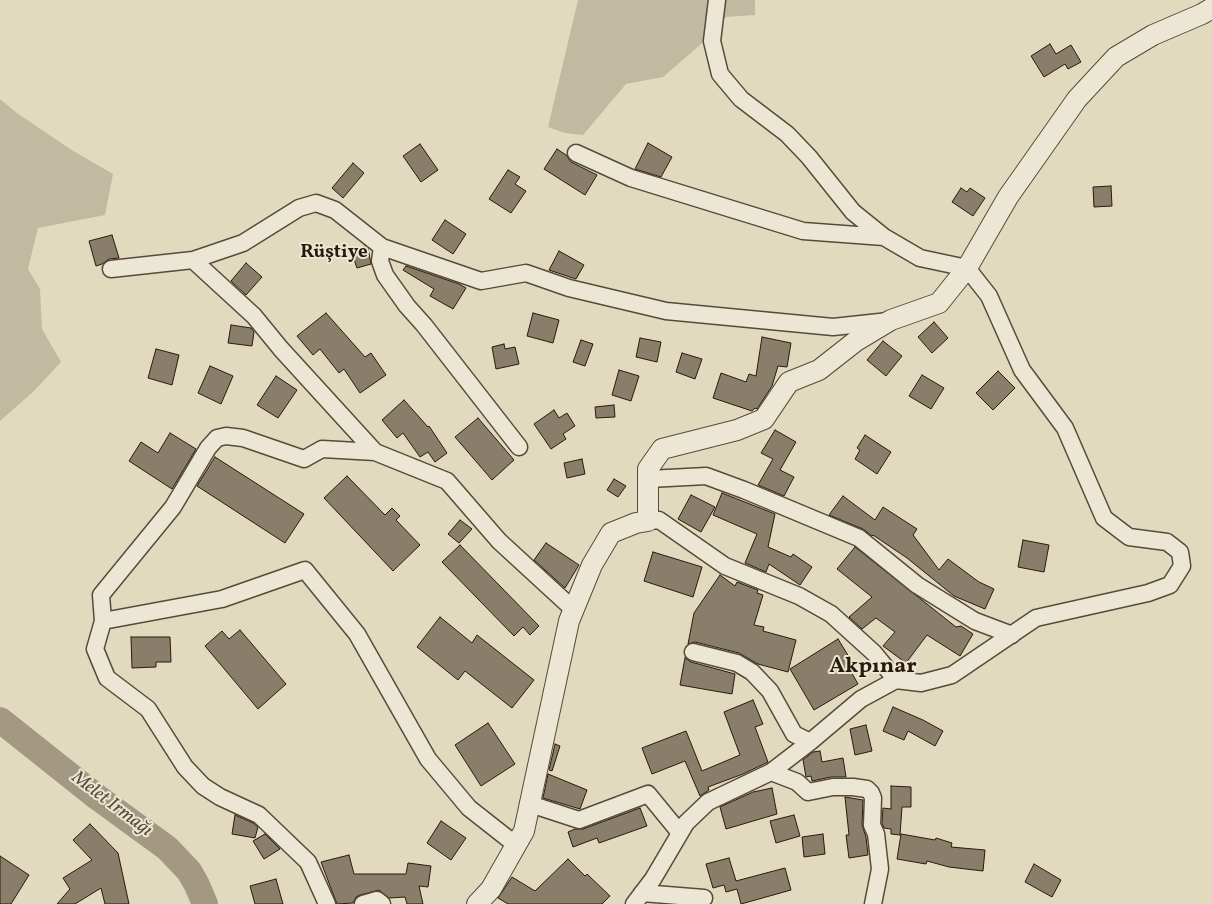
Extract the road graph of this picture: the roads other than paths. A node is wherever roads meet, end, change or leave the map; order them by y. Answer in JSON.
{"nodes":[{"id":1,"x":718,"y":0,"type":"edge"},
{"id":2,"x":1212,"y":8,"type":"edge"},
{"id":3,"x":576,"y":153,"type":"dead end"},
{"id":4,"x":884,"y":238,"type":"junction"},
{"id":5,"x":382,"y":247,"type":"junction"},
{"id":6,"x":193,"y":260,"type":"junction"},
{"id":7,"x":967,"y":268,"type":"junction"},
{"id":8,"x":111,"y":269,"type":"dead end"},
{"id":9,"x":891,"y":320,"type":"junction"},
{"id":10,"x":519,"y":447,"type":"dead end"},
{"id":11,"x":376,"y":452,"type":"junction"},
{"id":12,"x":649,"y":479,"type":"junction"},
{"id":13,"x":648,"y":521,"type":"junction"},
{"id":14,"x":573,"y":609,"type":"junction"},
{"id":15,"x":103,"y":621,"type":"junction"},
{"id":16,"x":1012,"y":635,"type":"junction"},
{"id":17,"x":693,"y":652,"type":"dead end"},
{"id":18,"x":896,"y":680,"type":"junction"},
{"id":19,"x":810,"y":742,"type":"junction"},
{"id":20,"x":771,"y":772,"type":"junction"},
{"id":21,"x":530,"y":804,"type":"junction"},
{"id":22,"x":680,"y":833,"type":"junction"},
{"id":23,"x":516,"y":845,"type":"junction"},
{"id":24,"x":638,"y":898,"type":"edge"},
{"id":25,"x":704,"y":898,"type":"dead end"},
{"id":26,"x":327,"y":904,"type":"edge"},
{"id":27,"x":363,"y":904,"type":"edge"},
{"id":28,"x":382,"y":904,"type":"edge"},
{"id":29,"x":477,"y":904,"type":"edge"},
{"id":30,"x":873,"y":904,"type":"edge"}],
"edges":[{"from":1,"to":4,"type":"street"},
{"from":2,"to":7,"type":"street"},
{"from":3,"to":4,"type":"street"},
{"from":4,"to":7,"type":"street"},
{"from":5,"to":6,"type":"street"},
{"from":5,"to":9,"type":"street"},
{"from":5,"to":10,"type":"street"},
{"from":6,"to":8,"type":"street"},
{"from":6,"to":11,"type":"street"},
{"from":7,"to":9,"type":"street"},
{"from":7,"to":16,"type":"street"},
{"from":9,"to":12,"type":"street"},
{"from":11,"to":14,"type":"street"},
{"from":11,"to":15,"type":"street"},
{"from":12,"to":13,"type":"street"},
{"from":12,"to":16,"type":"street"},
{"from":13,"to":14,"type":"street"},
{"from":13,"to":18,"type":"street"},
{"from":14,"to":21,"type":"street"},
{"from":15,"to":23,"type":"street"},
{"from":15,"to":26,"type":"street"},
{"from":16,"to":18,"type":"street"},
{"from":17,"to":19,"type":"street"},
{"from":18,"to":19,"type":"street"},
{"from":19,"to":20,"type":"street"},
{"from":20,"to":22,"type":"street"},
{"from":20,"to":30,"type":"street"},
{"from":21,"to":22,"type":"street"},
{"from":21,"to":23,"type":"street"},
{"from":22,"to":24,"type":"street"},
{"from":23,"to":29,"type":"street"},
{"from":24,"to":25,"type":"street"},
{"from":27,"to":28,"type":"street"}]}
